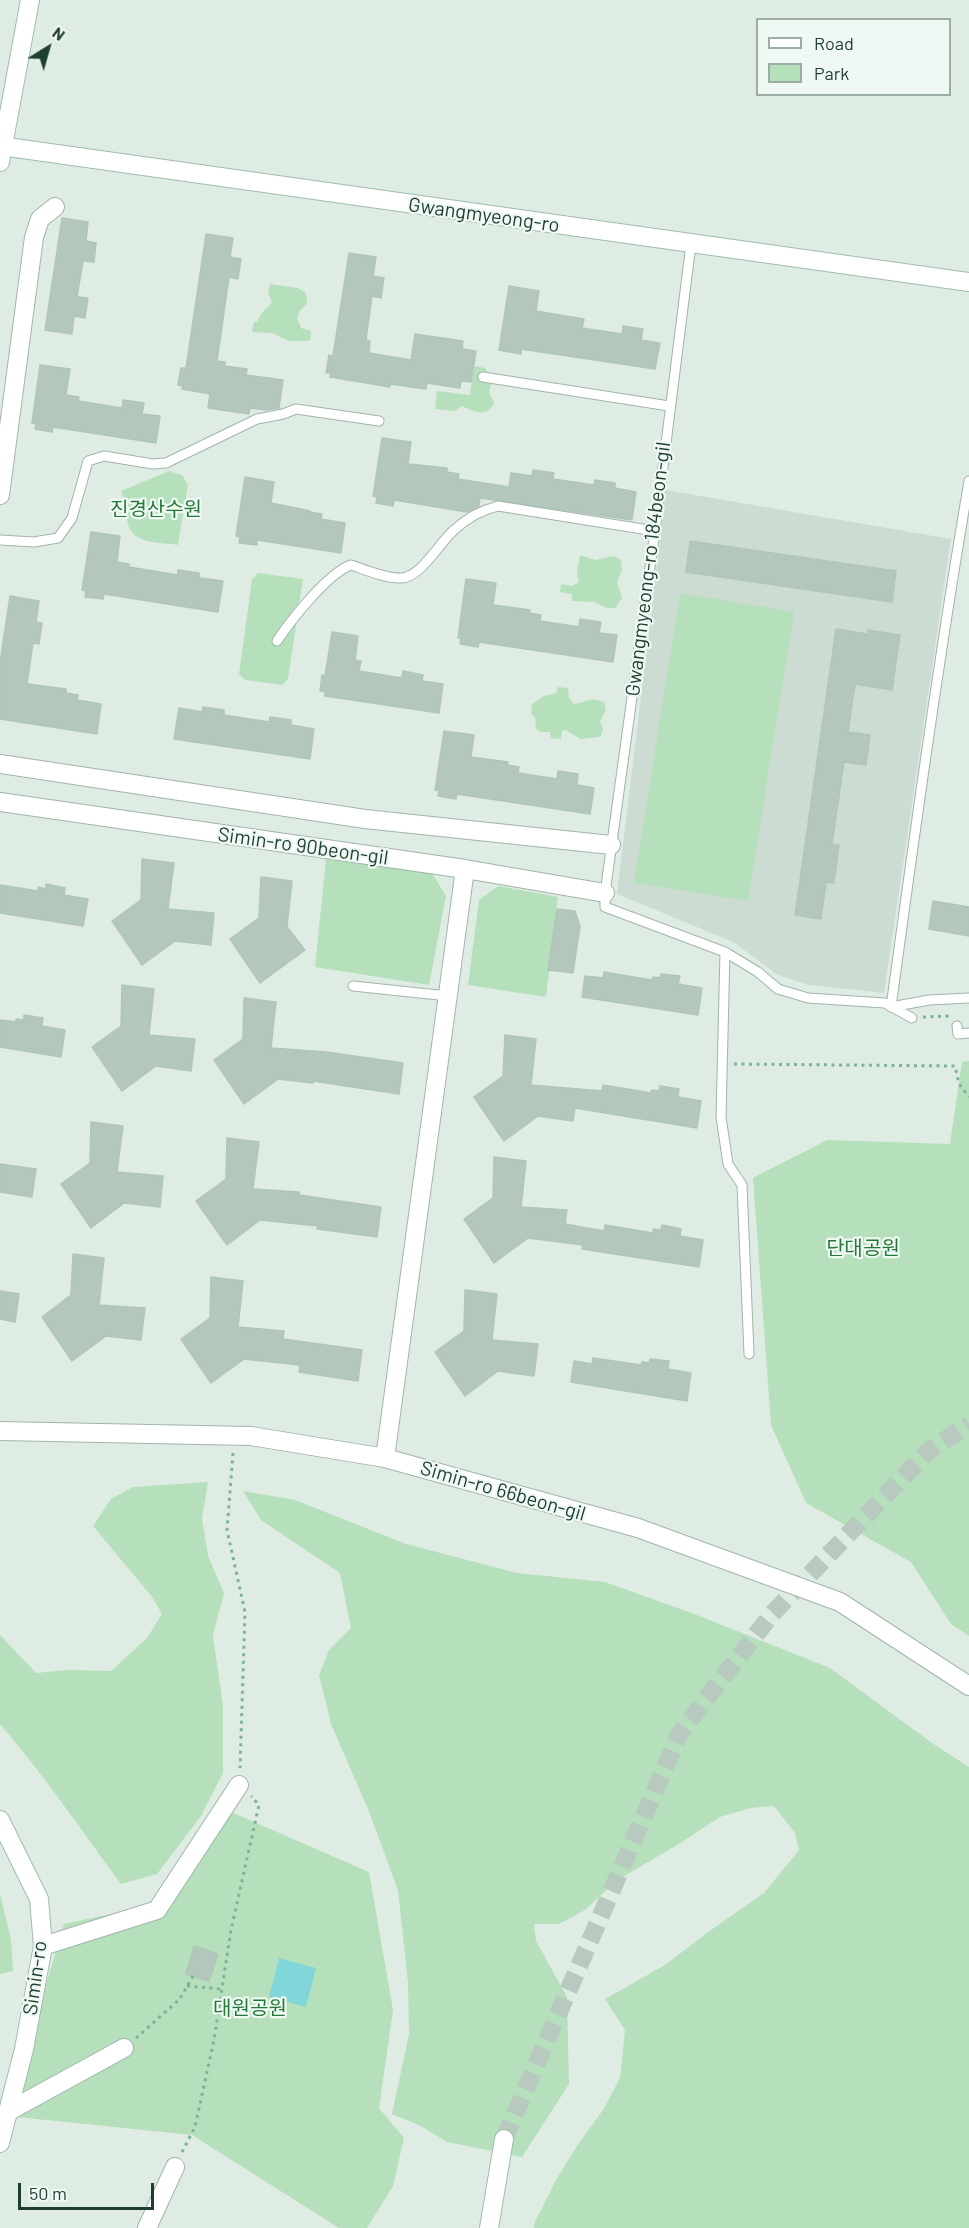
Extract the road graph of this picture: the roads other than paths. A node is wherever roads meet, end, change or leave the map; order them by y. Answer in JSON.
{"nodes":[{"id":1,"x":30,"y":0,"type":"edge"},
{"id":2,"x":1,"y":151,"type":"edge"},
{"id":3,"x":55,"y":207,"type":"dead end"},
{"id":4,"x":691,"y":244,"type":"junction"},
{"id":5,"x":969,"y":282,"type":"edge"},
{"id":6,"x":483,"y":377,"type":"dead end"},
{"id":7,"x":669,"y":406,"type":"junction"},
{"id":8,"x":379,"y":421,"type":"dead end"},
{"id":9,"x":969,"y":481,"type":"edge"},
{"id":10,"x":0,"y":495,"type":"edge"},
{"id":11,"x":654,"y":531,"type":"junction"},
{"id":12,"x":0,"y":540,"type":"edge"},
{"id":13,"x":277,"y":641,"type":"dead end"},
{"id":14,"x":0,"y":764,"type":"edge"},
{"id":15,"x":0,"y":802,"type":"edge"},
{"id":16,"x":611,"y":845,"type":"junction"},
{"id":17,"x":465,"y":869,"type":"junction"},
{"id":18,"x":605,"y":893,"type":"junction"},
{"id":19,"x":725,"y":952,"type":"junction"},
{"id":20,"x":353,"y":986,"type":"dead end"},
{"id":21,"x":448,"y":996,"type":"junction"},
{"id":22,"x":969,"y":998,"type":"edge"},
{"id":23,"x":891,"y":1007,"type":"junction"},
{"id":24,"x":912,"y":1018,"type":"dead end"},
{"id":25,"x":957,"y":1026,"type":"dead end"},
{"id":26,"x":969,"y":1033,"type":"edge"},
{"id":27,"x":749,"y":1354,"type":"dead end"},
{"id":28,"x":0,"y":1431,"type":"edge"},
{"id":29,"x":385,"y":1458,"type":"junction"},
{"id":30,"x":969,"y":1686,"type":"edge"},
{"id":31,"x":239,"y":1785,"type":"road end"},
{"id":32,"x":0,"y":1820,"type":"edge"},
{"id":33,"x":43,"y":1946,"type":"junction"},
{"id":34,"x":124,"y":2048,"type":"road end"},
{"id":35,"x":9,"y":2111,"type":"junction"},
{"id":36,"x":504,"y":2139,"type":"tunnel mouth"},
{"id":37,"x":0,"y":2143,"type":"edge"},
{"id":38,"x":175,"y":2167,"type":"road end"},
{"id":39,"x":147,"y":2228,"type":"edge"},
{"id":40,"x":489,"y":2228,"type":"edge"}],
"edges":[{"from":1,"to":2,"type":"street"},
{"from":2,"to":4,"type":"street","name":"Gwangmyeong-ro"},
{"from":3,"to":10,"type":"street"},
{"from":4,"to":5,"type":"street","name":"Gwangmyeong-ro"},
{"from":4,"to":7,"type":"lane","name":"Gwangmyeong-ro 184beon-gil"},
{"from":6,"to":7,"type":"lane"},
{"from":7,"to":11,"type":"lane","name":"Gwangmyeong-ro 184beon-gil"},
{"from":8,"to":12,"type":"lane"},
{"from":9,"to":23,"type":"lane"},
{"from":11,"to":13,"type":"lane"},
{"from":11,"to":16,"type":"lane","name":"Gwangmyeong-ro 184beon-gil"},
{"from":14,"to":16,"type":"street"},
{"from":15,"to":17,"type":"street","name":"Simin-ro 90beon-gil"},
{"from":16,"to":18,"type":"lane","name":"Gwangmyeong-ro 184beon-gil"},
{"from":17,"to":18,"type":"street","name":"Simin-ro 90beon-gil"},
{"from":17,"to":21,"type":"street"},
{"from":18,"to":19,"type":"lane"},
{"from":19,"to":23,"type":"lane"},
{"from":19,"to":27,"type":"lane"},
{"from":20,"to":21,"type":"lane"},
{"from":21,"to":29,"type":"street"},
{"from":22,"to":23,"type":"lane"},
{"from":23,"to":24,"type":"lane"},
{"from":25,"to":26,"type":"lane"},
{"from":28,"to":29,"type":"street","name":"Simin-ro 66beon-gil"},
{"from":29,"to":30,"type":"street","name":"Simin-ro 66beon-gil"},
{"from":31,"to":33,"type":"street"},
{"from":32,"to":33,"type":"street","name":"Simin-ro"},
{"from":33,"to":35,"type":"street","name":"Simin-ro"},
{"from":34,"to":35,"type":"street"},
{"from":35,"to":37,"type":"street","name":"Simin-ro"},
{"from":36,"to":40,"type":"street"},
{"from":38,"to":39,"type":"street"}]}
